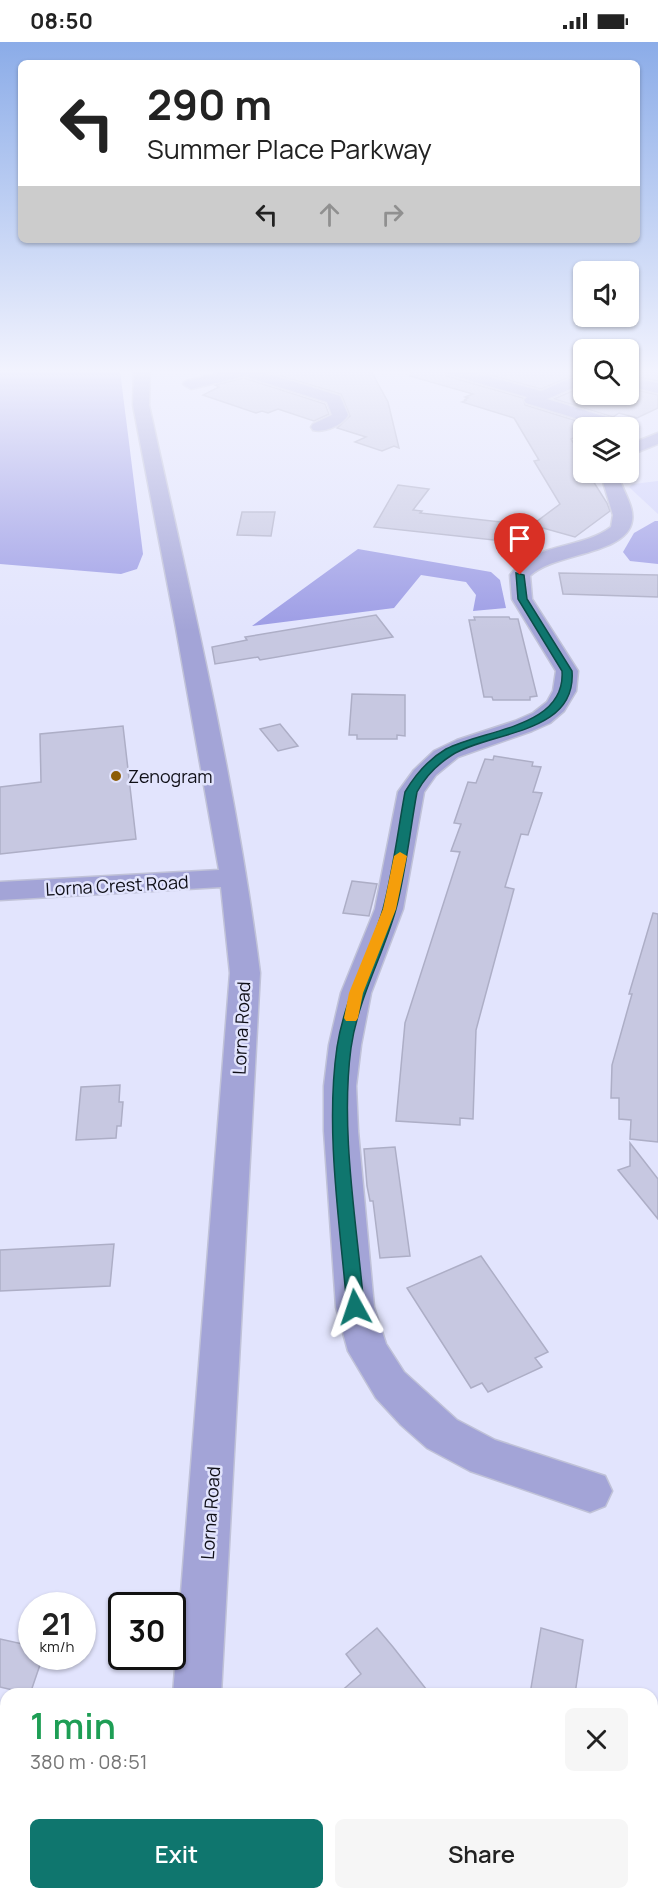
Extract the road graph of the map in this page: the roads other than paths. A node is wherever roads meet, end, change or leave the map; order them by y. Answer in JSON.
{"nodes":[{"id":1,"x":152,"y":458,"type":"edge"},
{"id":2,"x":613,"y":483,"type":"edge"},
{"id":3,"x":234,"y":878,"type":"junction"},
{"id":4,"x":0,"y":891,"type":"edge"},
{"id":5,"x":590,"y":1491,"type":"dead end"},
{"id":6,"x":197,"y":1688,"type":"edge"}],
"edges":[{"from":1,"to":3,"type":"street","name":"Lorna Road"},
{"from":2,"to":5,"type":"street"},
{"from":3,"to":4,"type":"street","name":"Lorna Crest Road"},
{"from":3,"to":6,"type":"street","name":"Lorna Road"}]}
